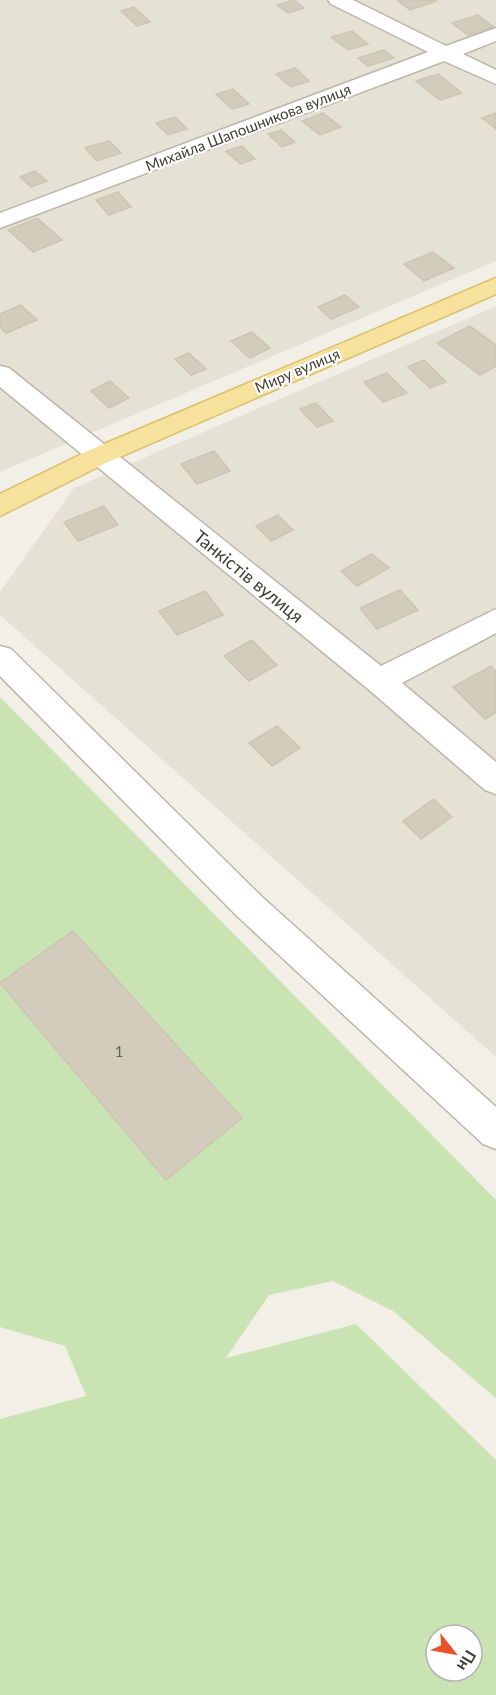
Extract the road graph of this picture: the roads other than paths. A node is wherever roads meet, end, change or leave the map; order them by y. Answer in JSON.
{"nodes":[{"id":1,"x":338,"y":0,"type":"edge"},
{"id":2,"x":496,"y":34,"type":"edge"},
{"id":3,"x":447,"y":52,"type":"junction"},
{"id":4,"x":496,"y":78,"type":"edge"},
{"id":5,"x":0,"y":221,"type":"edge"},
{"id":6,"x":496,"y":285,"type":"edge"},
{"id":7,"x":0,"y":374,"type":"edge"},
{"id":8,"x":99,"y":456,"type":"junction"},
{"id":9,"x":0,"y":506,"type":"edge"},
{"id":10,"x":496,"y":620,"type":"edge"},
{"id":11,"x":0,"y":657,"type":"edge"},
{"id":12,"x":379,"y":681,"type":"junction"},
{"id":13,"x":496,"y":781,"type":"edge"},
{"id":14,"x":496,"y":1131,"type":"edge"}],
"edges":[{"from":1,"to":3,"type":"street"},
{"from":2,"to":3,"type":"street","name":"Михайла Шапошникова вулиця"},
{"from":3,"to":4,"type":"street"},
{"from":3,"to":5,"type":"street","name":"Михайла Шапошникова вулиця"},
{"from":6,"to":8,"type":"main road","name":"Миру вулиця"},
{"from":7,"to":8,"type":"street","name":"Танкістів вулиця"},
{"from":8,"to":9,"type":"main road","name":"Миру вулиця"},
{"from":8,"to":12,"type":"street","name":"Танкістів вулиця"},
{"from":10,"to":12,"type":"street"},
{"from":11,"to":14,"type":"street"},
{"from":12,"to":13,"type":"street","name":"Танкістів вулиця"}]}
